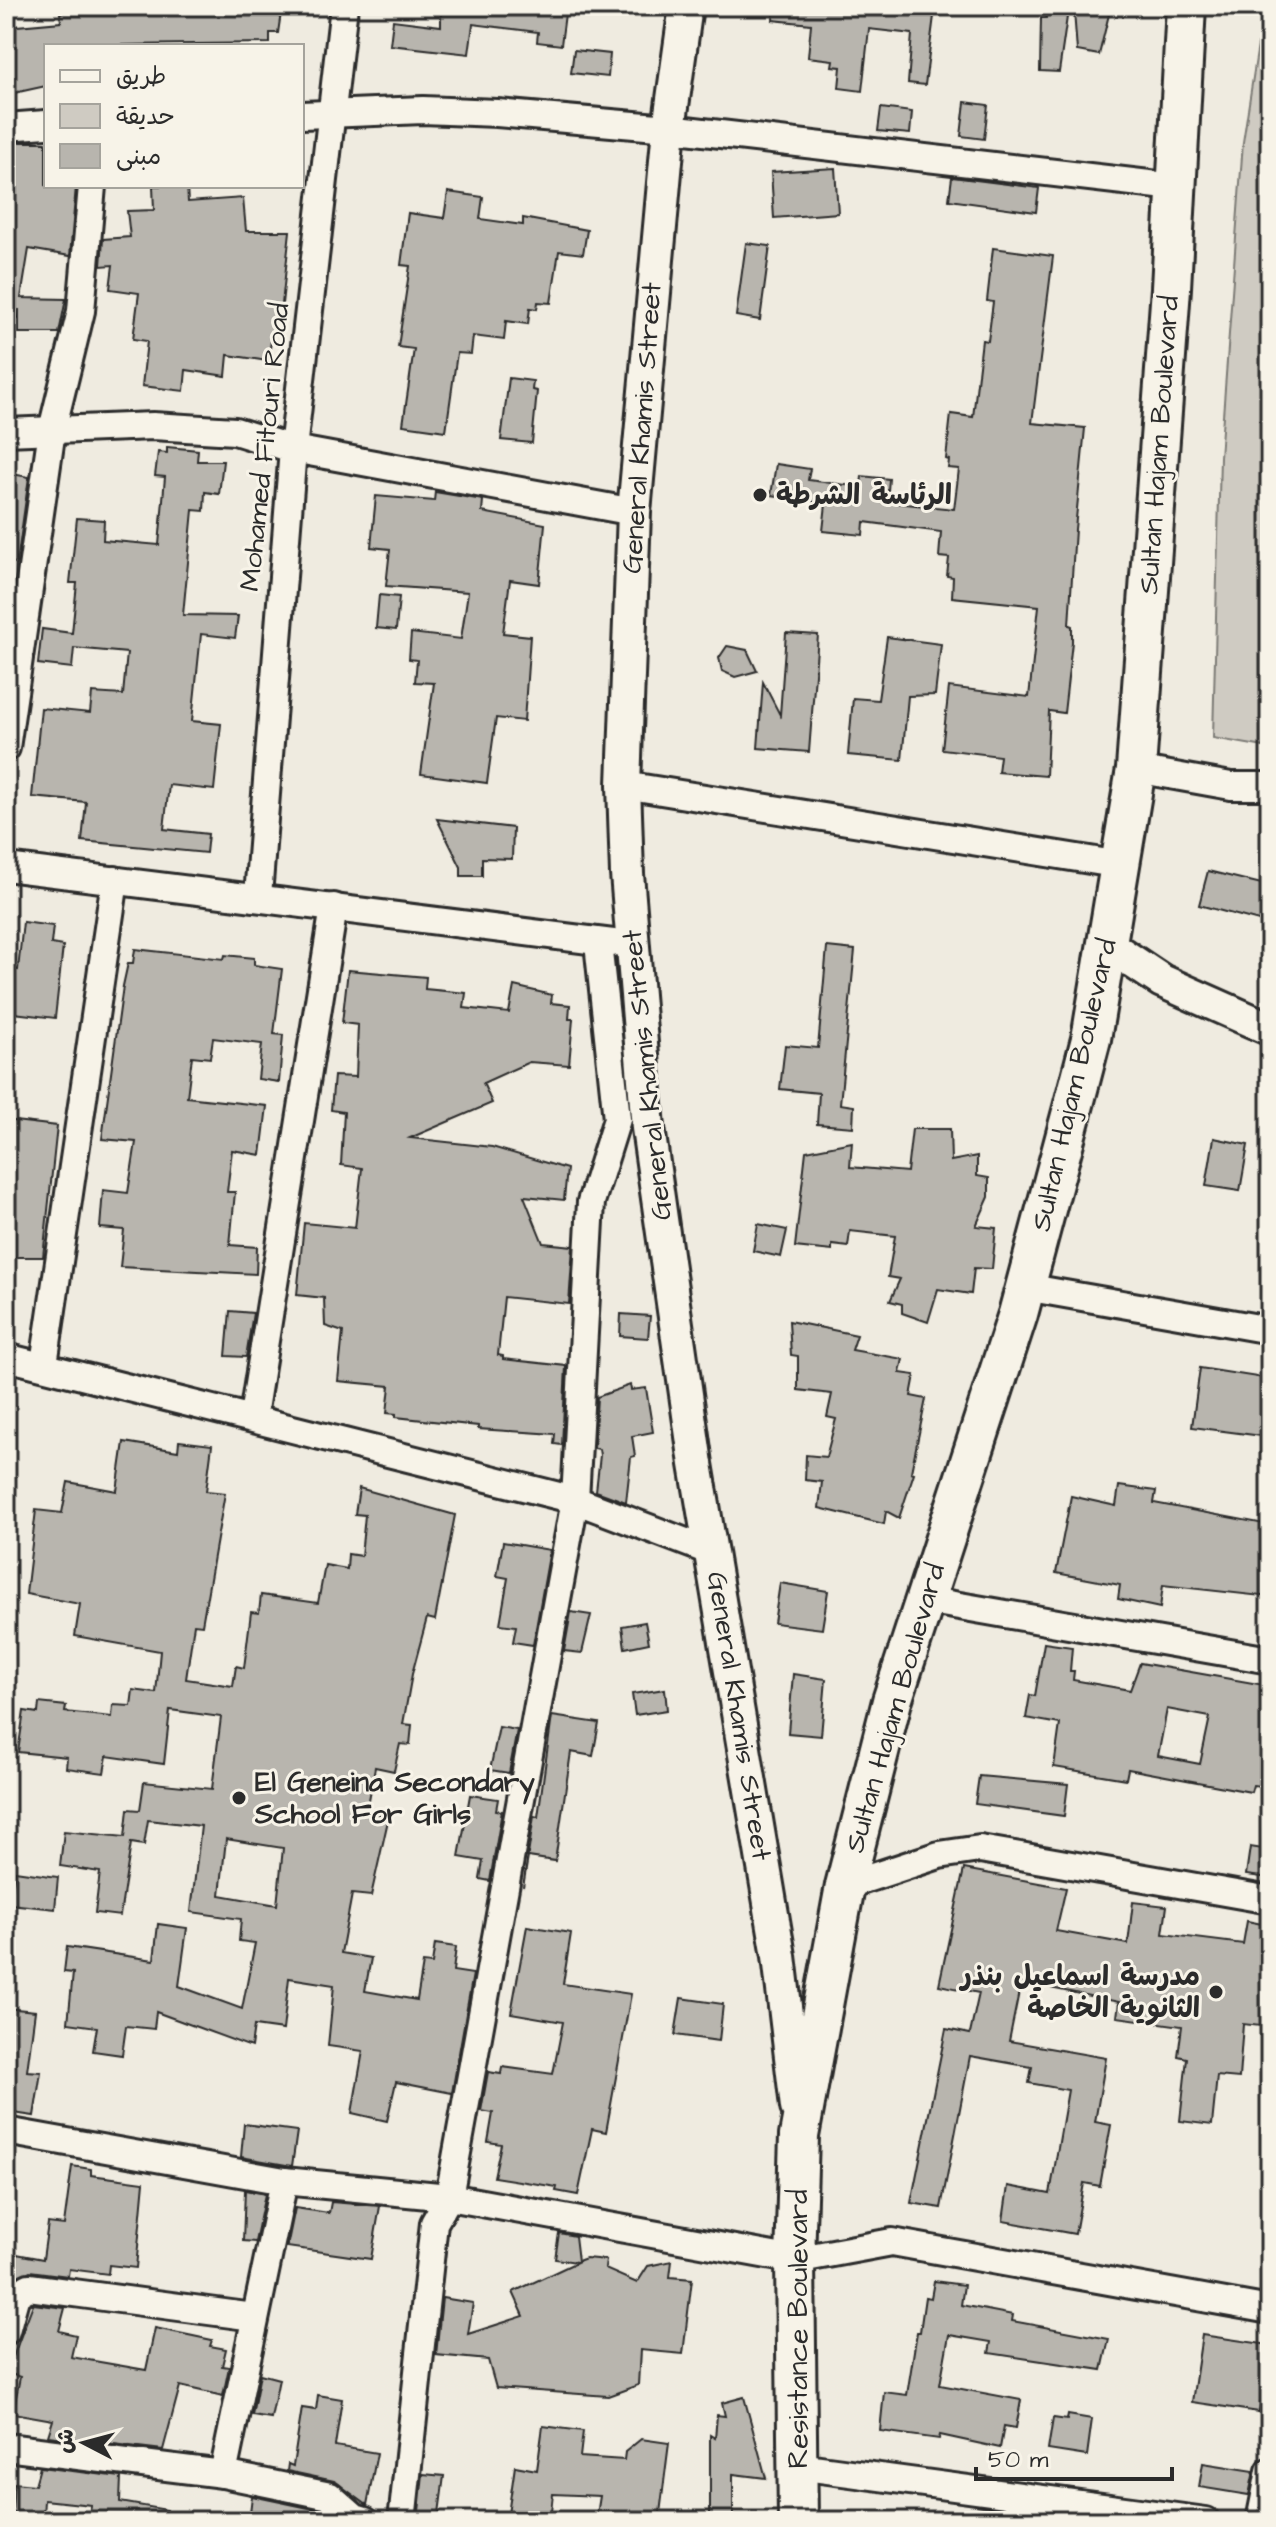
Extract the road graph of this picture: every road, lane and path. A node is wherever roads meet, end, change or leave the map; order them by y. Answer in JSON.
{"nodes":[{"id":1,"x":344,"y":6,"type":"edge"},
{"id":2,"x":686,"y":6,"type":"edge"},
{"id":3,"x":1186,"y":6,"type":"edge"},
{"id":4,"x":334,"y":114,"type":"junction"},
{"id":5,"x":304,"y":115,"type":"edge"},
{"id":6,"x":44,"y":124,"type":"edge"},
{"id":7,"x":6,"y":127,"type":"edge"},
{"id":8,"x":669,"y":128,"type":"junction"},
{"id":9,"x":1175,"y":187,"type":"junction"},
{"id":10,"x":92,"y":188,"type":"edge"},
{"id":11,"x":52,"y":430,"type":"junction"},
{"id":12,"x":6,"y":432,"type":"edge"},
{"id":13,"x":293,"y":449,"type":"junction"},
{"id":14,"x":634,"y":512,"type":"junction"},
{"id":15,"x":6,"y":748,"type":"edge"},
{"id":16,"x":1136,"y":769,"type":"junction"},
{"id":17,"x":624,"y":785,"type":"junction"},
{"id":18,"x":1270,"y":786,"type":"edge"},
{"id":19,"x":1121,"y":865,"type":"junction"},
{"id":20,"x":6,"y":867,"type":"edge"},
{"id":21,"x":115,"y":880,"type":"junction"},
{"id":22,"x":258,"y":896,"type":"junction"},
{"id":23,"x":334,"y":907,"type":"junction"},
{"id":24,"x":598,"y":943,"type":"junction"},
{"id":25,"x":632,"y":944,"type":"junction"},
{"id":26,"x":1108,"y":945,"type":"junction"},
{"id":27,"x":1270,"y":1029,"type":"edge"},
{"id":28,"x":1025,"y":1287,"type":"junction"},
{"id":29,"x":1270,"y":1330,"type":"edge"},
{"id":30,"x":6,"y":1357,"type":"edge"},
{"id":31,"x":44,"y":1364,"type":"junction"},
{"id":32,"x":253,"y":1416,"type":"junction"},
{"id":33,"x":575,"y":1500,"type":"junction"},
{"id":34,"x":712,"y":1552,"type":"junction"},
{"id":35,"x":925,"y":1600,"type":"junction"},
{"id":36,"x":1270,"y":1660,"type":"edge"},
{"id":37,"x":845,"y":1886,"type":"junction"},
{"id":38,"x":1270,"y":1900,"type":"edge"},
{"id":39,"x":6,"y":2131,"type":"edge"},
{"id":40,"x":799,"y":2136,"type":"junction"},
{"id":41,"x":284,"y":2181,"type":"junction"},
{"id":42,"x":449,"y":2197,"type":"junction"},
{"id":43,"x":795,"y":2260,"type":"junction"},
{"id":44,"x":1270,"y":2310,"type":"edge"},
{"id":45,"x":254,"y":2317,"type":"junction"},
{"id":46,"x":6,"y":2331,"type":"edge"},
{"id":47,"x":6,"y":2447,"type":"edge"},
{"id":48,"x":798,"y":2466,"type":"junction"},
{"id":49,"x":1270,"y":2471,"type":"edge"},
{"id":50,"x":223,"y":2474,"type":"junction"},
{"id":51,"x":365,"y":2521,"type":"edge"},
{"id":52,"x":402,"y":2521,"type":"edge"},
{"id":53,"x":798,"y":2521,"type":"edge"},
{"id":54,"x":1206,"y":2521,"type":"edge"},
{"id":55,"x":1260,"y":2521,"type":"edge"}],
"edges":[{"from":1,"to":4,"type":"street","name":"Mohamed Fitouri Road"},
{"from":2,"to":8,"type":"main road","name":"General Khamis Street"},
{"from":3,"to":9,"type":"highway","name":"Sultan Hajam Boulevard"},
{"from":4,"to":5,"type":"street"},
{"from":4,"to":8,"type":"street"},
{"from":4,"to":13,"type":"street","name":"Mohamed Fitouri Road"},
{"from":6,"to":7,"type":"street"},
{"from":8,"to":9,"type":"street"},
{"from":8,"to":14,"type":"main road","name":"General Khamis Street"},
{"from":9,"to":16,"type":"highway","name":"Sultan Hajam Boulevard"},
{"from":10,"to":11,"type":"street"},
{"from":11,"to":12,"type":"street"},
{"from":11,"to":13,"type":"street"},
{"from":11,"to":15,"type":"street"},
{"from":13,"to":14,"type":"street"},
{"from":13,"to":22,"type":"street","name":"Mohamed Fitouri Road"},
{"from":14,"to":17,"type":"main road","name":"General Khamis Street"},
{"from":16,"to":18,"type":"street"},
{"from":16,"to":19,"type":"highway","name":"Sultan Hajam Boulevard"},
{"from":17,"to":19,"type":"street"},
{"from":17,"to":25,"type":"main road","name":"General Khamis Street"},
{"from":19,"to":26,"type":"highway","name":"Sultan Hajam Boulevard"},
{"from":20,"to":21,"type":"street"},
{"from":21,"to":22,"type":"street"},
{"from":21,"to":31,"type":"street"},
{"from":22,"to":23,"type":"street"},
{"from":23,"to":24,"type":"street"},
{"from":23,"to":32,"type":"street"},
{"from":24,"to":25,"type":"street"},
{"from":24,"to":33,"type":"street"},
{"from":25,"to":34,"type":"main road","name":"General Khamis Street"},
{"from":26,"to":27,"type":"main road"},
{"from":26,"to":28,"type":"highway","name":"Sultan Hajam Boulevard"},
{"from":28,"to":29,"type":"street"},
{"from":28,"to":35,"type":"highway","name":"Sultan Hajam Boulevard"},
{"from":30,"to":31,"type":"street"},
{"from":31,"to":32,"type":"street"},
{"from":32,"to":33,"type":"street"},
{"from":33,"to":34,"type":"street"},
{"from":33,"to":42,"type":"street"},
{"from":34,"to":40,"type":"main road","name":"General Khamis Street"},
{"from":35,"to":36,"type":"street"},
{"from":35,"to":37,"type":"highway","name":"Sultan Hajam Boulevard"},
{"from":37,"to":38,"type":"street"},
{"from":37,"to":40,"type":"highway","name":"Sultan Hajam Boulevard"},
{"from":39,"to":41,"type":"street"},
{"from":40,"to":43,"type":"highway","name":"Resistance Boulevard"},
{"from":41,"to":42,"type":"street"},
{"from":41,"to":45,"type":"street"},
{"from":42,"to":43,"type":"street"},
{"from":42,"to":52,"type":"street"},
{"from":43,"to":44,"type":"street"},
{"from":43,"to":48,"type":"highway","name":"Resistance Boulevard"},
{"from":45,"to":46,"type":"street"},
{"from":45,"to":50,"type":"street"},
{"from":47,"to":50,"type":"street"},
{"from":48,"to":53,"type":"highway","name":"Resistance Boulevard"},
{"from":48,"to":54,"type":"street"},
{"from":49,"to":55,"type":"street"},
{"from":50,"to":51,"type":"street"}]}
